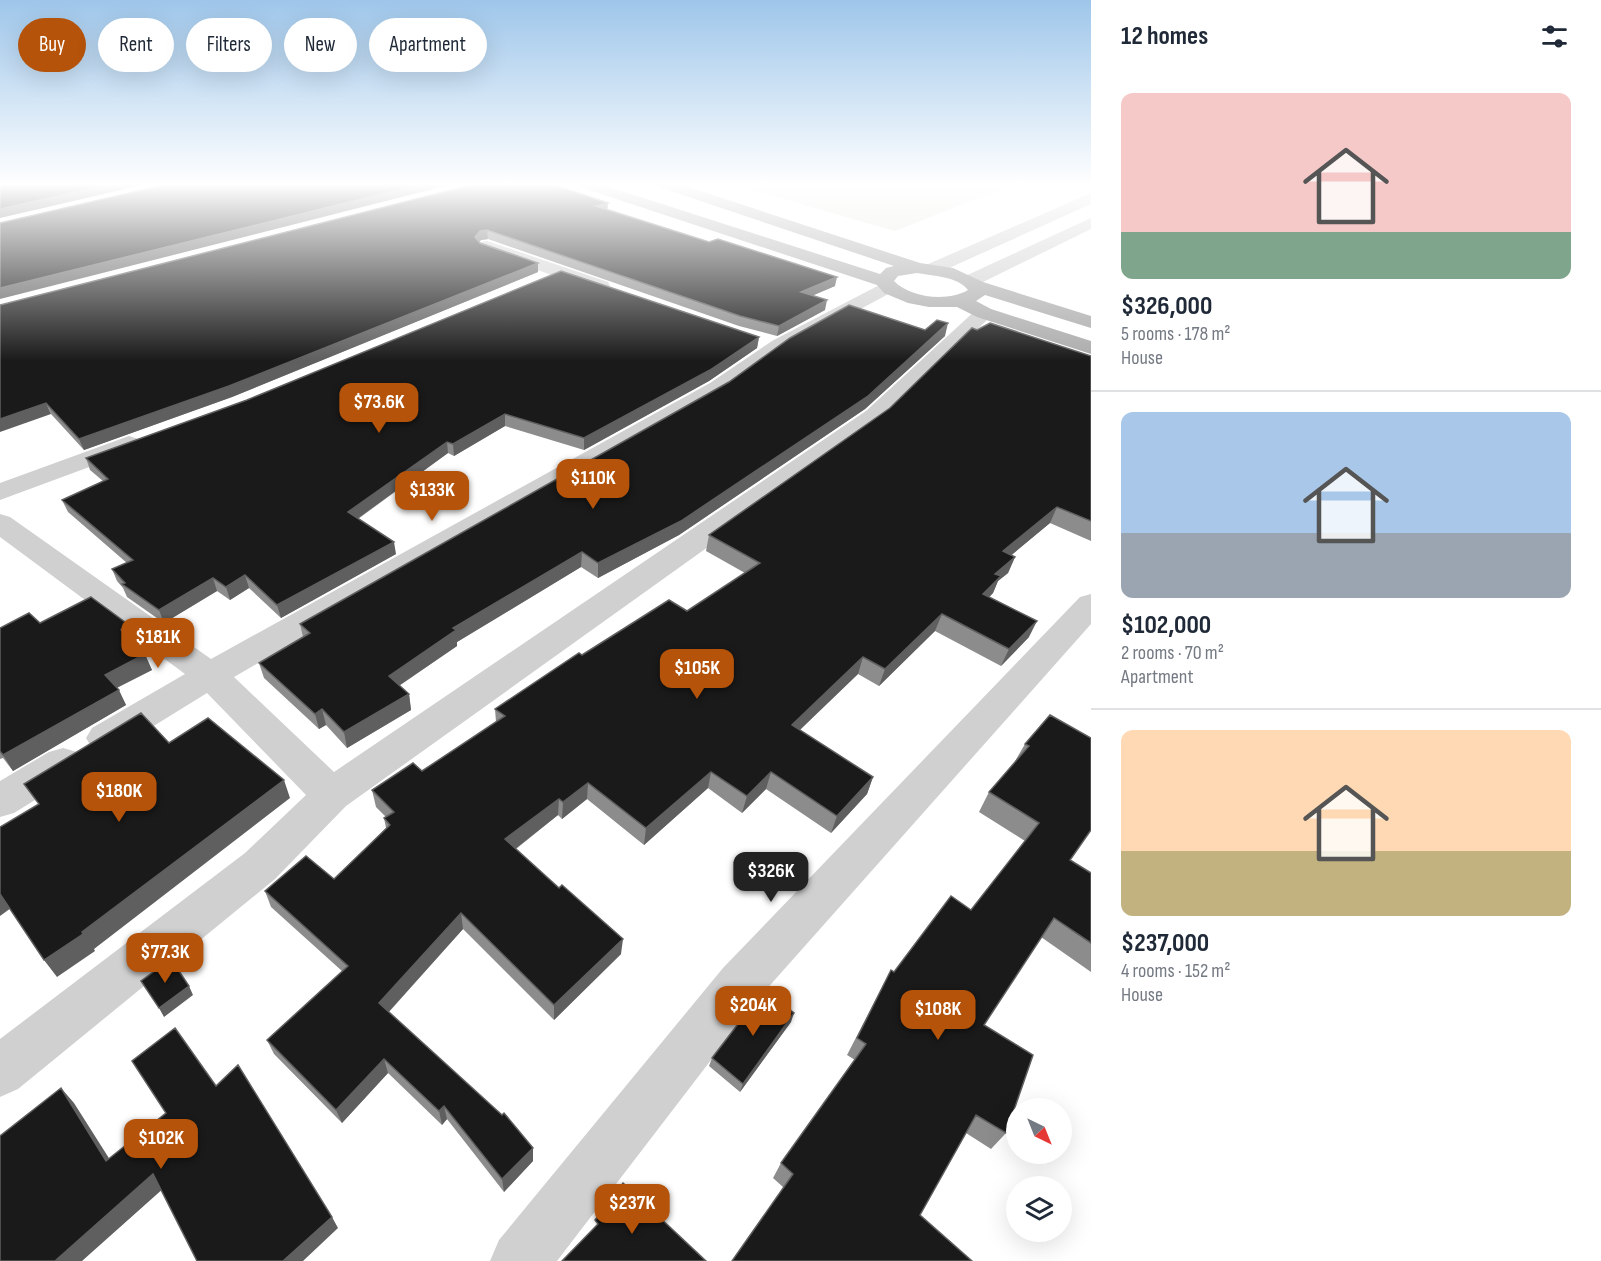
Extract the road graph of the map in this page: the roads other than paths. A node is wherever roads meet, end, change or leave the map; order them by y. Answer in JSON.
{"nodes":[{"id":1,"x":762,"y":243,"type":"edge"},
{"id":2,"x":845,"y":243,"type":"edge"},
{"id":3,"x":986,"y":243,"type":"edge"},
{"id":4,"x":1060,"y":243,"type":"edge"},
{"id":5,"x":487,"y":246,"type":"edge"},
{"id":6,"x":925,"y":269,"type":"junction"},
{"id":7,"x":560,"y":272,"type":"junction"},
{"id":8,"x":886,"y":284,"type":"junction"},
{"id":9,"x":529,"y":285,"type":"edge"},
{"id":10,"x":624,"y":294,"type":"edge"},
{"id":11,"x":973,"y":295,"type":"junction"},
{"id":12,"x":1091,"y":322,"type":"edge"},
{"id":13,"x":1091,"y":348,"type":"edge"},
{"id":14,"x":155,"y":435,"type":"edge"},
{"id":15,"x":5,"y":484,"type":"edge"},
{"id":16,"x":0,"y":523,"type":"edge"},
{"id":17,"x":1091,"y":604,"type":"edge"},
{"id":18,"x":210,"y":675,"type":"junction"},
{"id":19,"x":332,"y":795,"type":"junction"},
{"id":20,"x":0,"y":801,"type":"edge"},
{"id":21,"x":0,"y":1071,"type":"edge"},
{"id":22,"x":520,"y":1261,"type":"edge"}],
"edges":[{"from":1,"to":8,"type":"main road"},
{"from":2,"to":6,"type":"main road"},
{"from":3,"to":6,"type":"street"},
{"from":4,"to":11,"type":"street"},
{"from":5,"to":7,"type":"street"},
{"from":6,"to":8,"type":"main road"},
{"from":6,"to":11,"type":"main road"},
{"from":7,"to":9,"type":"street"},
{"from":7,"to":10,"type":"street"},
{"from":8,"to":11,"type":"main road"},
{"from":8,"to":18,"type":"street"},
{"from":11,"to":12,"type":"main road"},
{"from":11,"to":13,"type":"main road"},
{"from":11,"to":19,"type":"street"},
{"from":14,"to":15,"type":"street"},
{"from":16,"to":18,"type":"street"},
{"from":17,"to":22,"type":"street"},
{"from":18,"to":19,"type":"street"},
{"from":18,"to":20,"type":"street"},
{"from":19,"to":21,"type":"street"}]}
